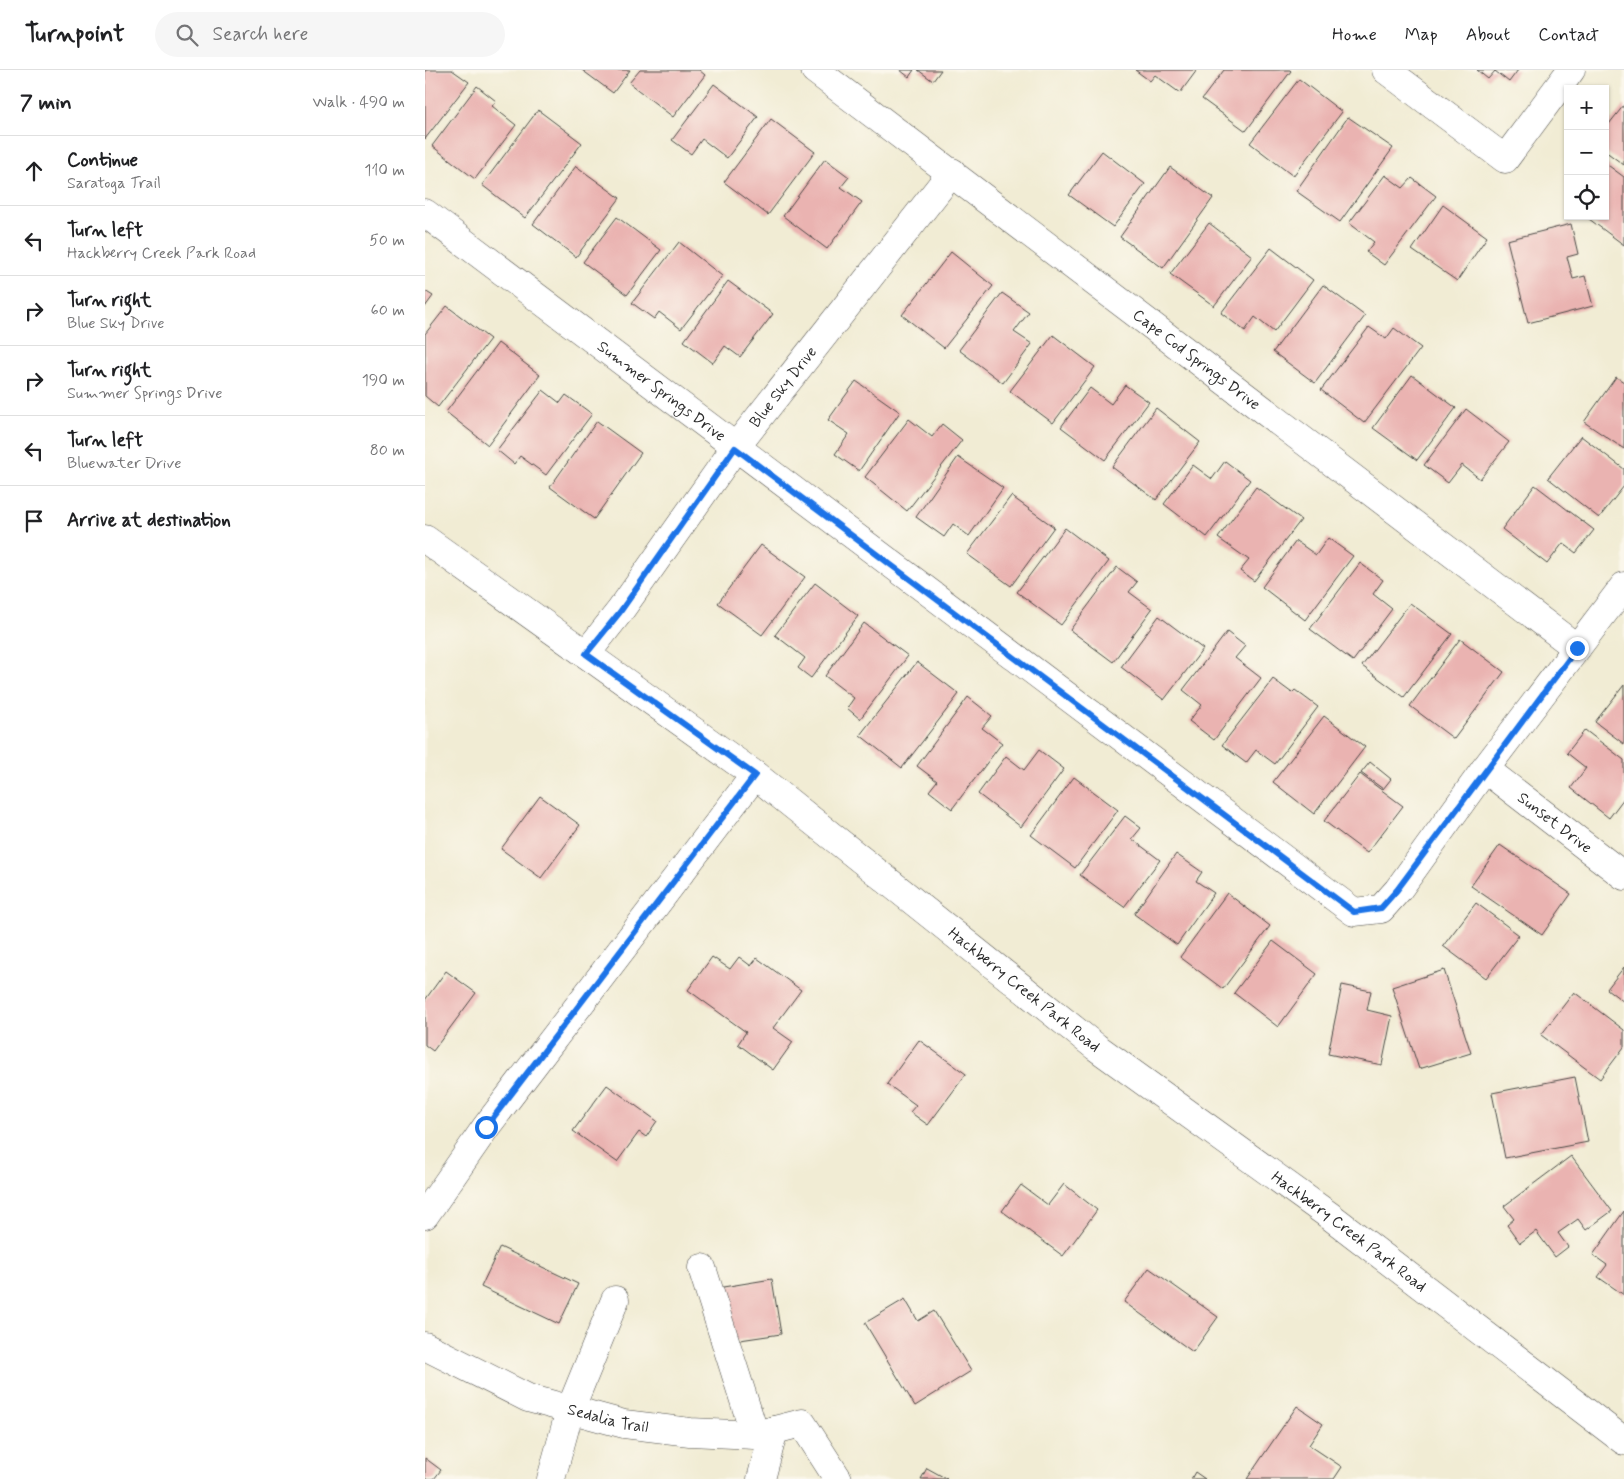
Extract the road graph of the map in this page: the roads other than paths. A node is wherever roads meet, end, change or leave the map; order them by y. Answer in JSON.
{"nodes":[{"id":1,"x":815,"y":70,"type":"edge"},
{"id":2,"x":1386,"y":70,"type":"edge"},
{"id":3,"x":1571,"y":70,"type":"edge"},
{"id":4,"x":952,"y":172,"type":"junction"},
{"id":5,"x":425,"y":213,"type":"edge"},
{"id":6,"x":735,"y":448,"type":"junction"},
{"id":7,"x":425,"y":539,"type":"edge"},
{"id":8,"x":1624,"y":586,"type":"edge"},
{"id":9,"x":1577,"y":648,"type":"junction"},
{"id":10,"x":586,"y":654,"type":"junction"},
{"id":11,"x":1485,"y":769,"type":"junction"},
{"id":12,"x":755,"y":775,"type":"junction"},
{"id":13,"x":1624,"y":876,"type":"edge"},
{"id":14,"x":425,"y":1215,"type":"edge"},
{"id":15,"x":702,"y":1268,"type":"dead end"},
{"id":16,"x":615,"y":1300,"type":"dead end"},
{"id":17,"x":425,"y":1346,"type":"edge"},
{"id":18,"x":570,"y":1410,"type":"junction"},
{"id":19,"x":764,"y":1432,"type":"junction"},
{"id":20,"x":1624,"y":1441,"type":"edge"},
{"id":21,"x":551,"y":1479,"type":"edge"},
{"id":22,"x":761,"y":1479,"type":"edge"},
{"id":23,"x":838,"y":1479,"type":"edge"}],
"edges":[{"from":1,"to":4,"type":"street","name":"Cape Cod Springs Drive"},
{"from":2,"to":3,"type":"street"},
{"from":4,"to":6,"type":"street","name":"Blue Sky Drive"},
{"from":4,"to":9,"type":"street","name":"Cape Cod Springs Drive"},
{"from":5,"to":6,"type":"street","name":"Summer Springs Drive"},
{"from":6,"to":10,"type":"street","name":"Blue Sky Drive"},
{"from":6,"to":11,"type":"street","name":"Summer Springs Drive"},
{"from":7,"to":10,"type":"street","name":"Hackberry Creek Park Road"},
{"from":8,"to":9,"type":"street"},
{"from":9,"to":11,"type":"street"},
{"from":10,"to":12,"type":"street","name":"Hackberry Creek Park Road"},
{"from":11,"to":13,"type":"street","name":"Sunset Drive"},
{"from":12,"to":14,"type":"street"},
{"from":12,"to":20,"type":"street","name":"Hackberry Creek Park Road"},
{"from":15,"to":19,"type":"street"},
{"from":16,"to":18,"type":"street"},
{"from":17,"to":18,"type":"street","name":"Sedalia Trail"},
{"from":18,"to":19,"type":"street","name":"Sedalia Trail"},
{"from":18,"to":21,"type":"street"},
{"from":19,"to":22,"type":"street"},
{"from":19,"to":23,"type":"street","name":"Sedalia Trail"}]}
